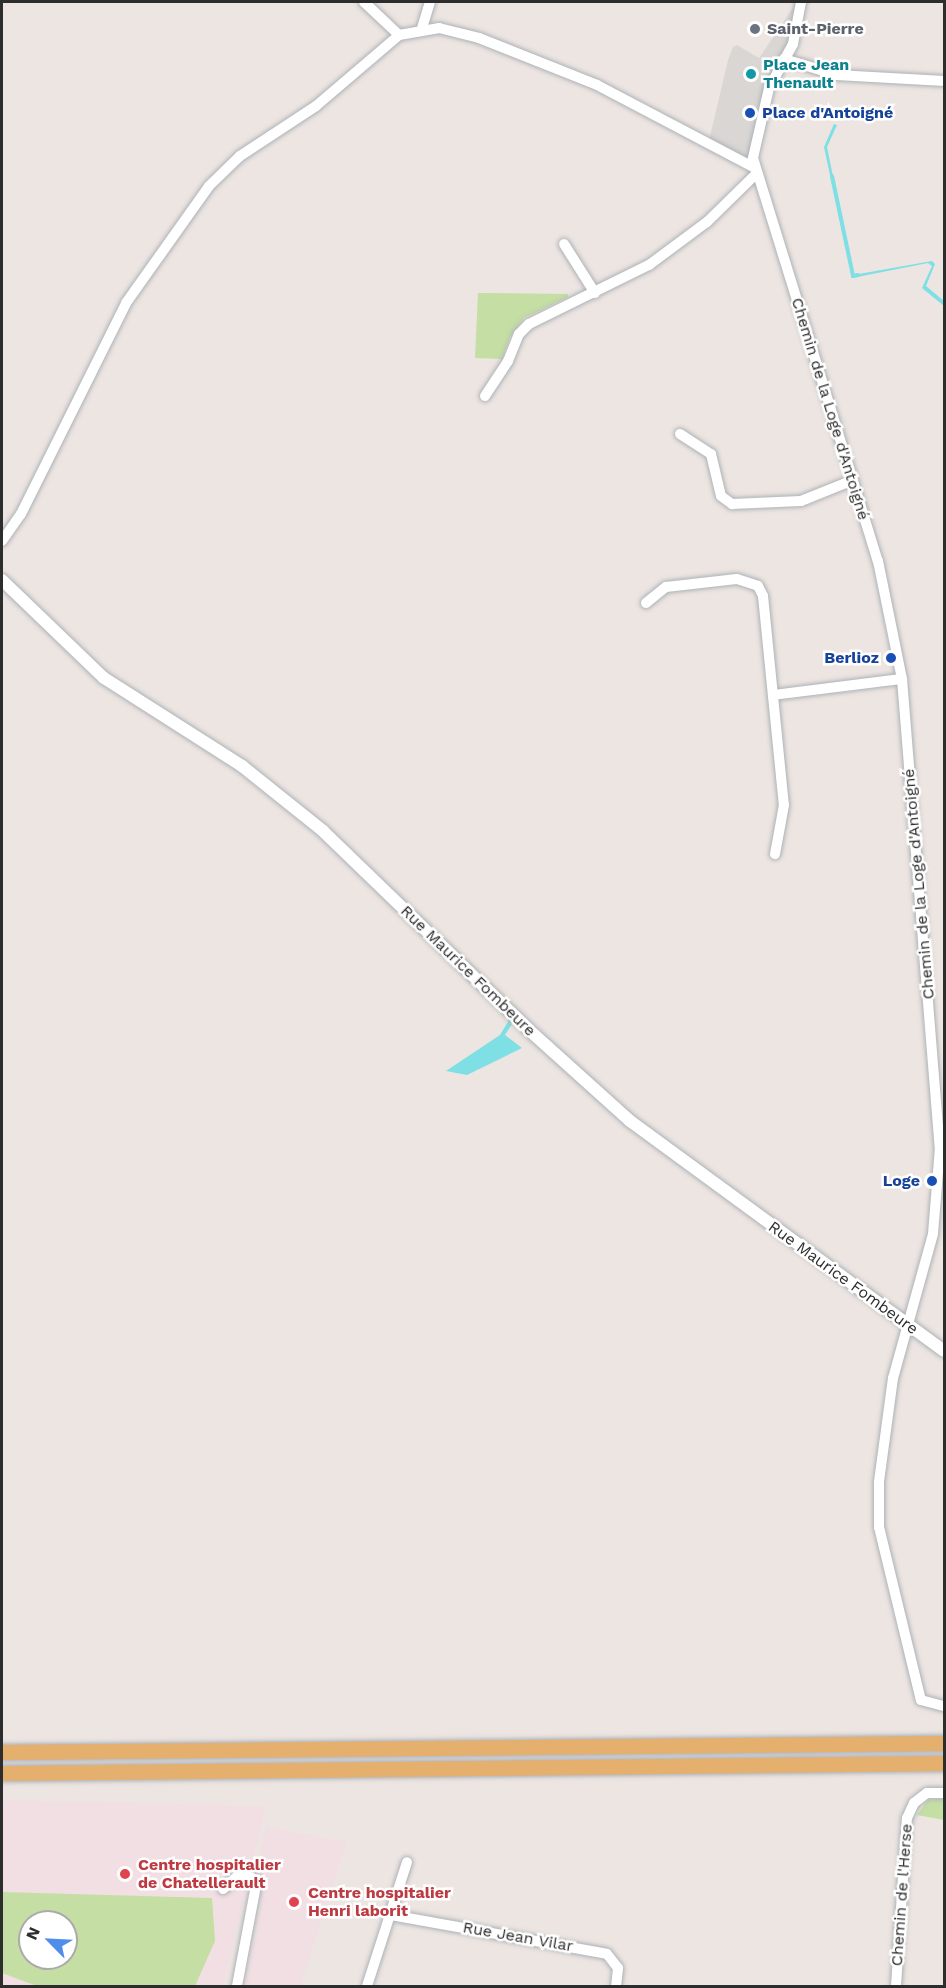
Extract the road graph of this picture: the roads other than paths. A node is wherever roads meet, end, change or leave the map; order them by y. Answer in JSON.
{"nodes":[{"id":1,"x":364,"y":2,"type":"edge"},
{"id":2,"x":430,"y":2,"type":"edge"},
{"id":3,"x":801,"y":2,"type":"edge"},
{"id":4,"x":422,"y":28,"type":"junction"},
{"id":5,"x":399,"y":35,"type":"junction"},
{"id":6,"x":784,"y":59,"type":"junction"},
{"id":7,"x":945,"y":81,"type":"edge"},
{"id":8,"x":756,"y":170,"type":"junction"},
{"id":9,"x":564,"y":244,"type":"dead end"},
{"id":10,"x":595,"y":293,"type":"junction"},
{"id":11,"x":484,"y":396,"type":"dead end"},
{"id":12,"x":680,"y":434,"type":"dead end"},
{"id":13,"x":853,"y":480,"type":"junction"},
{"id":14,"x":2,"y":541,"type":"edge"},
{"id":15,"x":2,"y":580,"type":"edge"},
{"id":16,"x":646,"y":603,"type":"dead end"},
{"id":17,"x":902,"y":679,"type":"junction"},
{"id":18,"x":773,"y":695,"type":"junction"},
{"id":19,"x":774,"y":854,"type":"dead end"},
{"id":20,"x":907,"y":1325,"type":"junction"},
{"id":21,"x":945,"y":1351,"type":"edge"},
{"id":22,"x":945,"y":1706,"type":"edge"},
{"id":23,"x":945,"y":1739,"type":"edge"},
{"id":24,"x":922,"y":1743,"type":"junction"},
{"id":25,"x":945,"y":1743,"type":"edge"},
{"id":26,"x":2,"y":1752,"type":"edge"},
{"id":27,"x":916,"y":1763,"type":"junction"},
{"id":28,"x":945,"y":1763,"type":"edge"},
{"id":29,"x":945,"y":1772,"type":"edge"},
{"id":30,"x":2,"y":1773,"type":"edge"},
{"id":31,"x":945,"y":1793,"type":"edge"},
{"id":32,"x":407,"y":1862,"type":"dead end"},
{"id":33,"x":223,"y":1889,"type":"dead end"},
{"id":34,"x":391,"y":1915,"type":"junction"},
{"id":35,"x":237,"y":1986,"type":"edge"},
{"id":36,"x":367,"y":1986,"type":"edge"},
{"id":37,"x":616,"y":1986,"type":"edge"},
{"id":38,"x":896,"y":1986,"type":"edge"}],
"edges":[{"from":1,"to":5,"type":"street"},
{"from":2,"to":4,"type":"street"},
{"from":3,"to":6,"type":"street","name":"Chemin de la Loge d'Antoigné"},
{"from":4,"to":5,"type":"street"},
{"from":4,"to":8,"type":"street"},
{"from":5,"to":14,"type":"street"},
{"from":6,"to":7,"type":"street"},
{"from":6,"to":8,"type":"street","name":"Chemin de la Loge d'Antoigné"},
{"from":8,"to":10,"type":"street"},
{"from":8,"to":13,"type":"street","name":"Chemin de la Loge d'Antoigné"},
{"from":9,"to":10,"type":"street"},
{"from":10,"to":11,"type":"street"},
{"from":12,"to":13,"type":"street"},
{"from":13,"to":17,"type":"street","name":"Chemin de la Loge d'Antoigné"},
{"from":15,"to":20,"type":"street","name":"Rue Maurice Fombeure"},
{"from":16,"to":18,"type":"street"},
{"from":17,"to":18,"type":"street"},
{"from":17,"to":20,"type":"street","name":"Chemin de la Loge d'Antoigné"},
{"from":18,"to":19,"type":"street"},
{"from":20,"to":21,"type":"street","name":"Rue Maurice Fombeure"},
{"from":20,"to":22,"type":"street","name":"Chemin de la Loge d'Antoigné"},
{"from":23,"to":24,"type":"main road"},
{"from":24,"to":25,"type":"main road"},
{"from":24,"to":26,"type":"main road"},
{"from":27,"to":28,"type":"main road"},
{"from":27,"to":29,"type":"main road"},
{"from":27,"to":30,"type":"main road"},
{"from":31,"to":38,"type":"street","name":"Chemin de l'Herse"},
{"from":32,"to":34,"type":"street"},
{"from":33,"to":35,"type":"street"},
{"from":34,"to":36,"type":"street"},
{"from":34,"to":37,"type":"street","name":"Rue Jean Vilar"}]}
